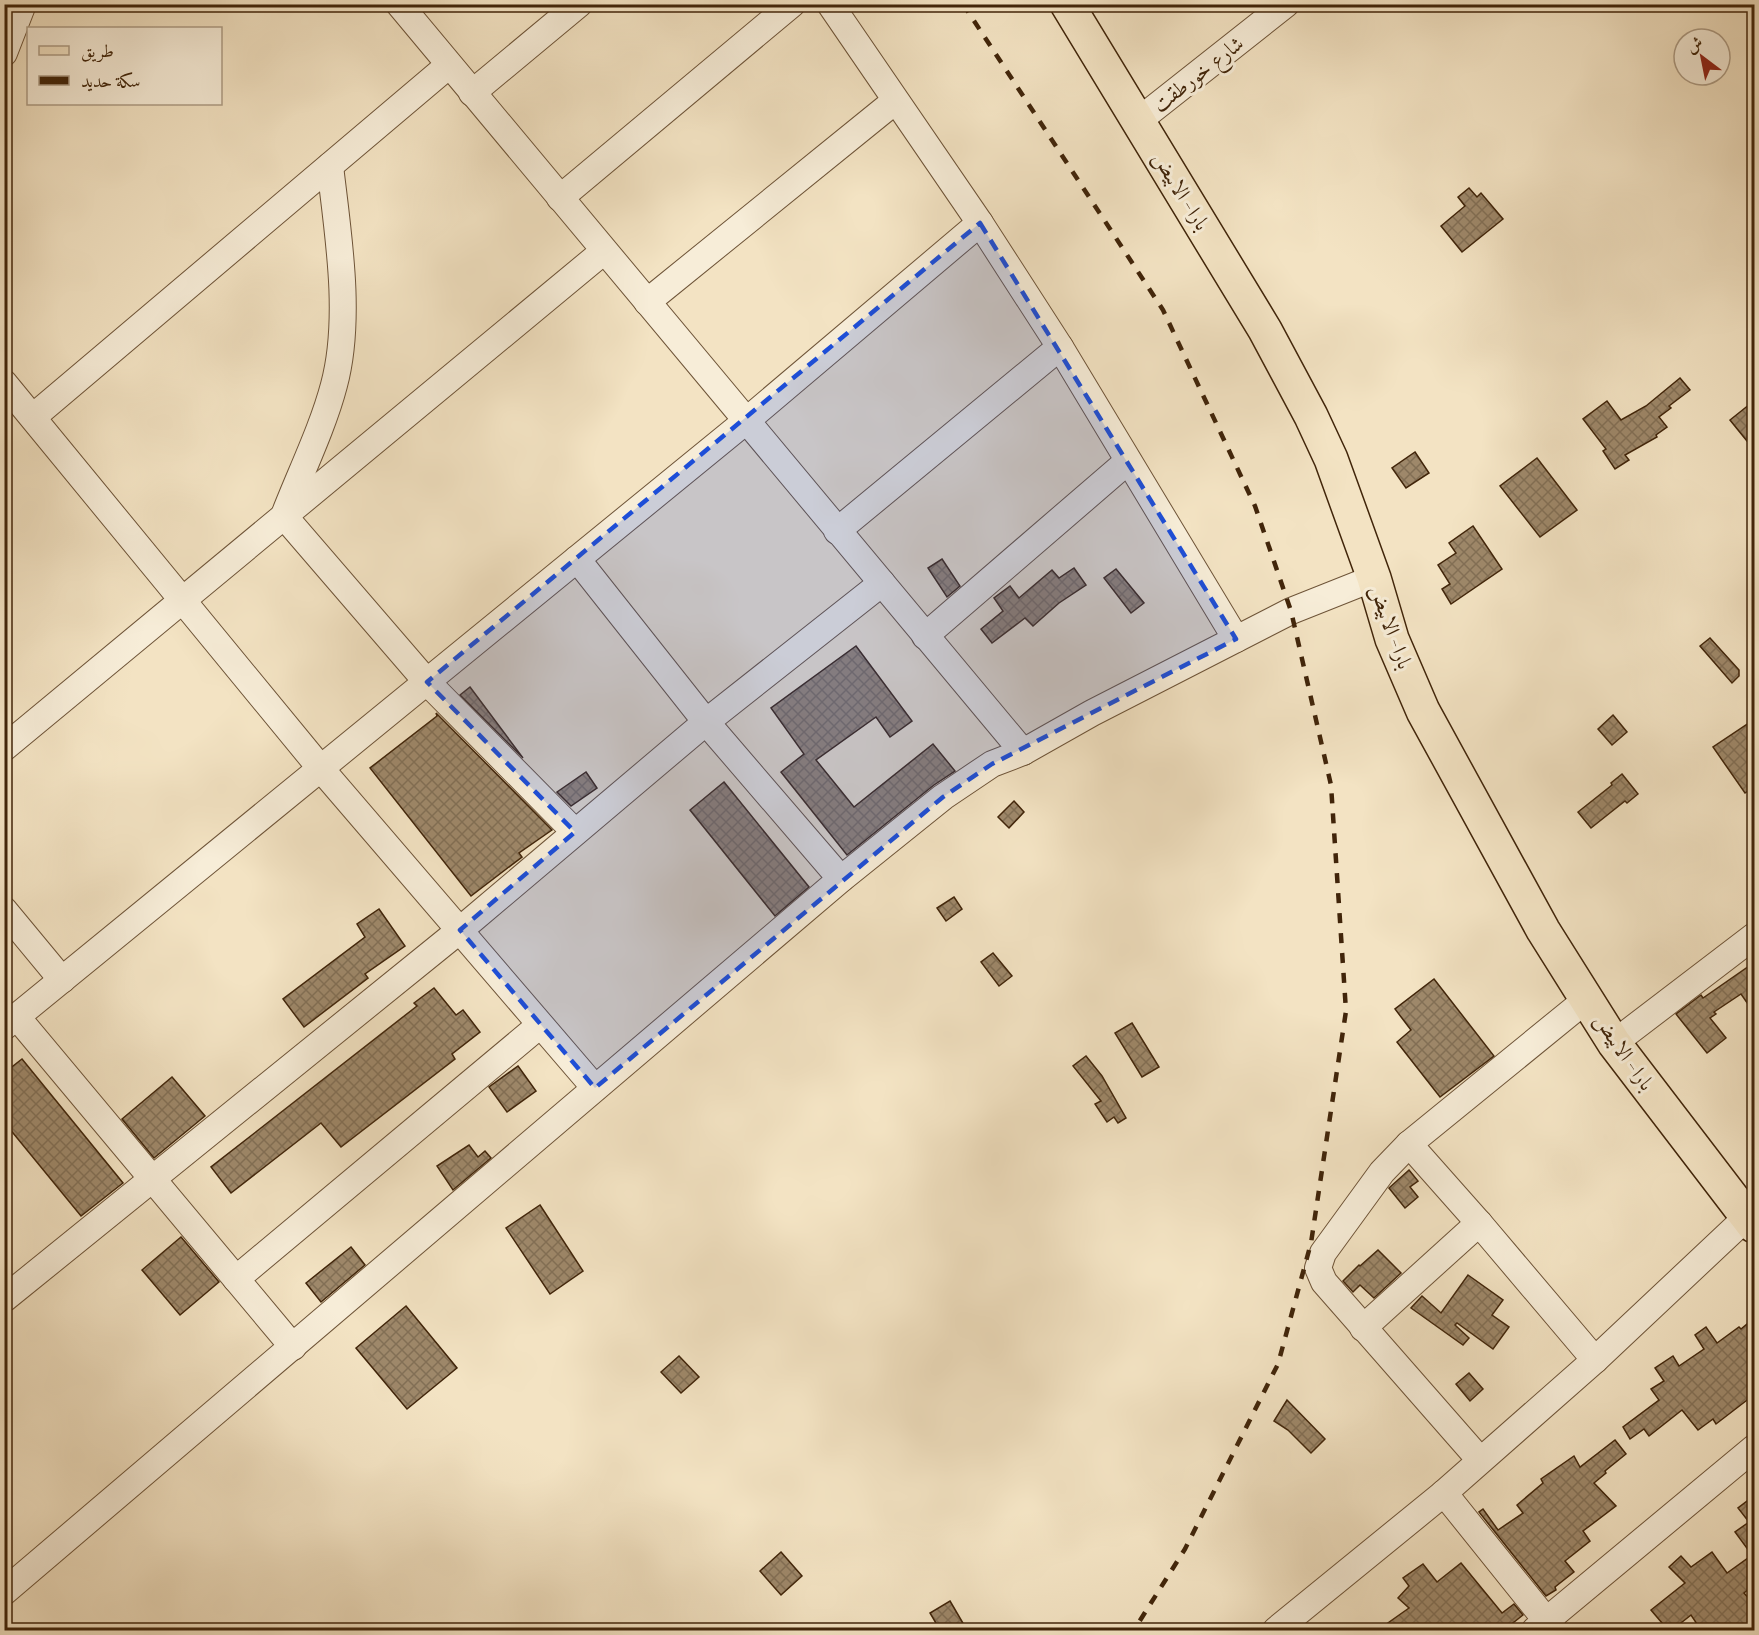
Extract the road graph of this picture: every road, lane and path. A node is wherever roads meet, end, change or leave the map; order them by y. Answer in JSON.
{"nodes":[{"id":1,"x":23,"y":4,"type":"edge"},
{"id":2,"x":399,"y":4,"type":"edge"},
{"id":3,"x":579,"y":4,"type":"edge"},
{"id":4,"x":792,"y":4,"type":"edge"},
{"id":5,"x":830,"y":4,"type":"edge"},
{"id":6,"x":1067,"y":4,"type":"edge"},
{"id":7,"x":1286,"y":4,"type":"edge"},
{"id":8,"x":4,"y":53,"type":"edge"},
{"id":9,"x":449,"y":65,"type":"junction"},
{"id":10,"x":472,"y":93,"type":"junction"},
{"id":11,"x":895,"y":100,"type":"junction"},
{"id":12,"x":1138,"y":121,"type":"junction"},
{"id":13,"x":330,"y":166,"type":"junction"},
{"id":14,"x":560,"y":198,"type":"junction"},
{"id":15,"x":980,"y":223,"type":"junction"},
{"id":16,"x":604,"y":251,"type":"junction"},
{"id":17,"x":647,"y":302,"type":"junction"},
{"id":18,"x":1060,"y":347,"type":"junction"},
{"id":19,"x":4,"y":382,"type":"edge"},
{"id":20,"x":33,"y":417,"type":"junction"},
{"id":21,"x":746,"y":422,"type":"junction"},
{"id":22,"x":1128,"y":461,"type":"junction"},
{"id":23,"x":284,"y":516,"type":"junction"},
{"id":24,"x":837,"y":531,"type":"junction"},
{"id":25,"x":577,"y":559,"type":"junction"},
{"id":26,"x":1374,"y":578,"type":"junction"},
{"id":27,"x":882,"y":583,"type":"junction"},
{"id":28,"x":183,"y":601,"type":"junction"},
{"id":29,"x":925,"y":636,"type":"junction"},
{"id":30,"x":1236,"y":639,"type":"junction"},
{"id":31,"x":426,"y":682,"type":"junction"},
{"id":32,"x":706,"y":722,"type":"junction"},
{"id":33,"x":4,"y":748,"type":"edge"},
{"id":34,"x":1023,"y":752,"type":"junction"},
{"id":35,"x":322,"y":770,"type":"junction"},
{"id":36,"x":575,"y":832,"type":"junction"},
{"id":37,"x":841,"y":879,"type":"junction"},
{"id":38,"x":4,"y":910,"type":"edge"},
{"id":39,"x":460,"y":930,"type":"junction"},
{"id":40,"x":1755,"y":936,"type":"edge"},
{"id":41,"x":62,"y":980,"type":"junction"},
{"id":42,"x":1587,"y":999,"type":"junction"},
{"id":43,"x":11,"y":1022,"type":"edge"},
{"id":44,"x":540,"y":1025,"type":"junction"},
{"id":45,"x":1614,"y":1043,"type":"junction"},
{"id":46,"x":595,"y":1088,"type":"junction"},
{"id":47,"x":1409,"y":1144,"type":"junction"},
{"id":48,"x":152,"y":1178,"type":"junction"},
{"id":49,"x":1751,"y":1222,"type":"edge"},
{"id":50,"x":1479,"y":1223,"type":"junction"},
{"id":51,"x":236,"y":1279,"type":"junction"},
{"id":52,"x":4,"y":1299,"type":"edge"},
{"id":53,"x":1363,"y":1328,"type":"junction"},
{"id":54,"x":293,"y":1347,"type":"junction"},
{"id":55,"x":1595,"y":1360,"type":"junction"},
{"id":56,"x":1755,"y":1448,"type":"edge"},
{"id":57,"x":1480,"y":1460,"type":"junction"},
{"id":58,"x":1444,"y":1493,"type":"junction"},
{"id":59,"x":4,"y":1592,"type":"edge"},
{"id":60,"x":1545,"y":1627,"type":"edge"},
{"id":61,"x":1276,"y":1630,"type":"edge"}],
"edges":[{"from":1,"to":8,"type":"street"},
{"from":2,"to":9,"type":"street"},
{"from":3,"to":10,"type":"street"},
{"from":4,"to":14,"type":"street"},
{"from":5,"to":11,"type":"street"},
{"from":6,"to":12,"type":"main road","name":"بارا - الابيض"},
{"from":7,"to":12,"type":"street","name":"شارع خورطقت"},
{"from":9,"to":10,"type":"street"},
{"from":9,"to":13,"type":"street"},
{"from":10,"to":14,"type":"street"},
{"from":11,"to":15,"type":"street"},
{"from":11,"to":17,"type":"street"},
{"from":12,"to":26,"type":"main road","name":"بارا - الابيض"},
{"from":13,"to":20,"type":"street"},
{"from":13,"to":23,"type":"street"},
{"from":14,"to":16,"type":"street"},
{"from":15,"to":18,"type":"street"},
{"from":15,"to":21,"type":"street"},
{"from":16,"to":17,"type":"street"},
{"from":16,"to":23,"type":"street"},
{"from":17,"to":21,"type":"street"},
{"from":18,"to":22,"type":"street"},
{"from":18,"to":24,"type":"street"},
{"from":19,"to":20,"type":"street"},
{"from":20,"to":28,"type":"street"},
{"from":21,"to":24,"type":"street"},
{"from":21,"to":25,"type":"street"},
{"from":22,"to":29,"type":"street"},
{"from":22,"to":30,"type":"street"},
{"from":23,"to":28,"type":"street"},
{"from":23,"to":31,"type":"street"},
{"from":24,"to":27,"type":"street"},
{"from":25,"to":31,"type":"street"},
{"from":25,"to":32,"type":"street"},
{"from":26,"to":30,"type":"street"},
{"from":26,"to":42,"type":"main road","name":"بارا - الابيض"},
{"from":27,"to":29,"type":"street"},
{"from":27,"to":32,"type":"street"},
{"from":28,"to":33,"type":"street"},
{"from":28,"to":35,"type":"street"},
{"from":29,"to":34,"type":"street"},
{"from":30,"to":34,"type":"street"},
{"from":31,"to":35,"type":"street"},
{"from":31,"to":36,"type":"street"},
{"from":32,"to":36,"type":"street"},
{"from":32,"to":37,"type":"street"},
{"from":34,"to":37,"type":"street"},
{"from":35,"to":39,"type":"street"},
{"from":35,"to":41,"type":"street"},
{"from":36,"to":39,"type":"street"},
{"from":37,"to":46,"type":"street"},
{"from":38,"to":41,"type":"street"},
{"from":39,"to":44,"type":"street"},
{"from":39,"to":48,"type":"street"},
{"from":40,"to":45,"type":"street"},
{"from":41,"to":43,"type":"street"},
{"from":42,"to":45,"type":"main road","name":"بارا - الابيض"},
{"from":42,"to":47,"type":"street"},
{"from":43,"to":48,"type":"street"},
{"from":44,"to":46,"type":"street"},
{"from":44,"to":51,"type":"street"},
{"from":45,"to":49,"type":"main road","name":"بارا - الابيض"},
{"from":46,"to":54,"type":"street"},
{"from":47,"to":50,"type":"street"},
{"from":47,"to":53,"type":"street"},
{"from":48,"to":51,"type":"street"},
{"from":48,"to":52,"type":"street"},
{"from":49,"to":55,"type":"street"},
{"from":50,"to":53,"type":"street"},
{"from":50,"to":55,"type":"street"},
{"from":51,"to":54,"type":"street"},
{"from":53,"to":57,"type":"street"},
{"from":54,"to":59,"type":"street"},
{"from":55,"to":57,"type":"street"},
{"from":56,"to":60,"type":"street"},
{"from":57,"to":58,"type":"street"},
{"from":58,"to":60,"type":"street"},
{"from":58,"to":61,"type":"street"}]}
